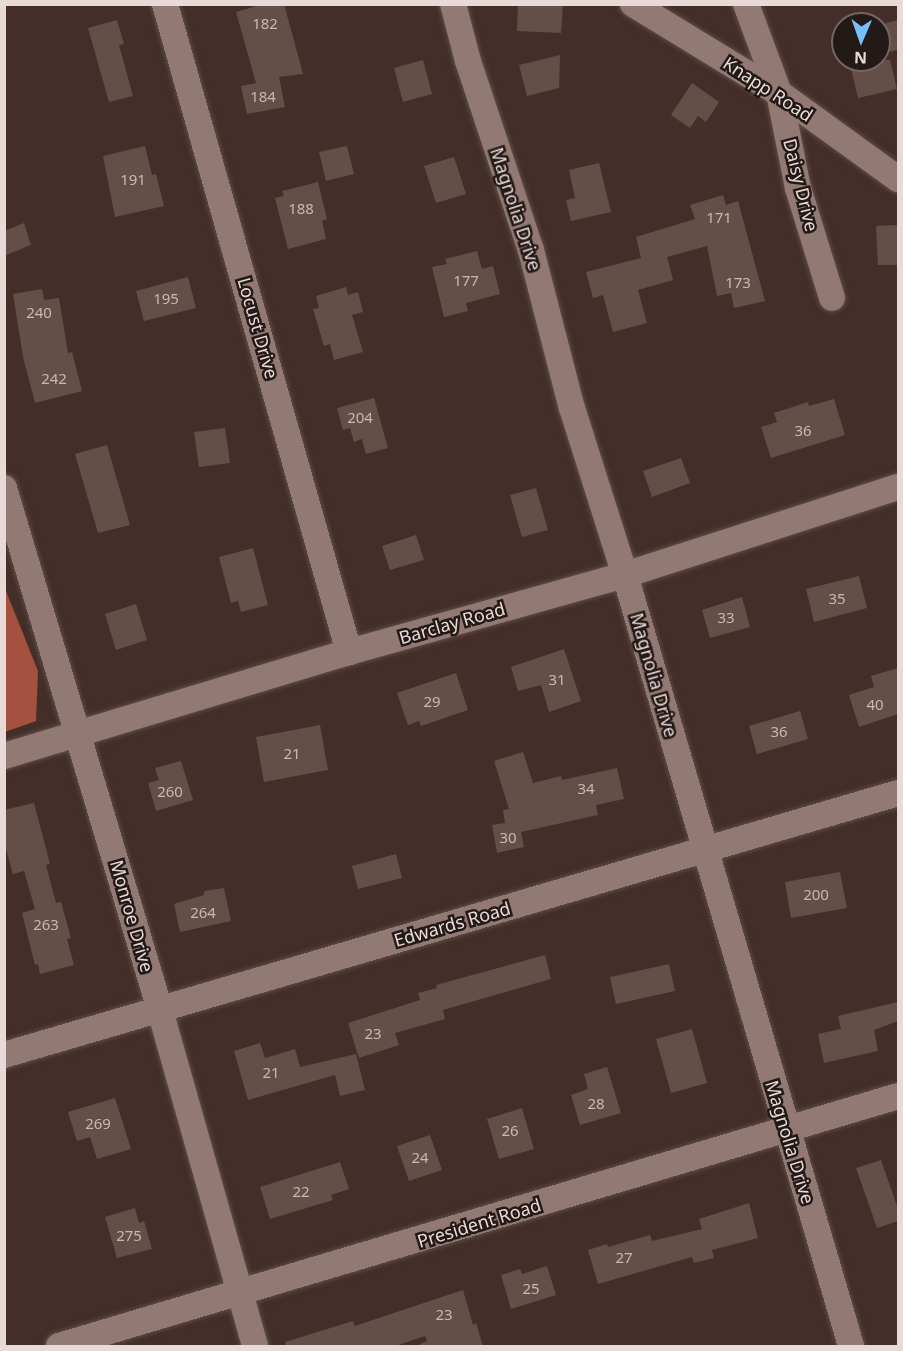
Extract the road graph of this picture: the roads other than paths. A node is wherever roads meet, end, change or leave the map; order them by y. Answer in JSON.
{"nodes":[{"id":1,"x":165,"y":4,"type":"edge"},
{"id":2,"x":453,"y":4,"type":"edge"},
{"id":3,"x":633,"y":4,"type":"edge"},
{"id":4,"x":746,"y":4,"type":"edge"},
{"id":5,"x":779,"y":93,"type":"junction"},
{"id":6,"x":898,"y":180,"type":"edge"},
{"id":7,"x":832,"y":298,"type":"dead end"},
{"id":8,"x":898,"y":487,"type":"edge"},
{"id":9,"x":4,"y":488,"type":"edge"},
{"id":10,"x":625,"y":575,"type":"junction"},
{"id":11,"x":349,"y":652,"type":"junction"},
{"id":12,"x":79,"y":734,"type":"junction"},
{"id":13,"x":4,"y":756,"type":"edge"},
{"id":14,"x":898,"y":794,"type":"edge"},
{"id":15,"x":704,"y":851,"type":"junction"},
{"id":16,"x":160,"y":1010,"type":"junction"},
{"id":17,"x":4,"y":1055,"type":"edge"},
{"id":18,"x":898,"y":1096,"type":"edge"},
{"id":19,"x":786,"y":1131,"type":"junction"},
{"id":20,"x":240,"y":1294,"type":"junction"},
{"id":21,"x":59,"y":1347,"type":"edge"},
{"id":22,"x":255,"y":1347,"type":"edge"},
{"id":23,"x":851,"y":1347,"type":"edge"}],
"edges":[{"from":1,"to":11,"type":"street","name":"Locust Drive"},
{"from":2,"to":10,"type":"street","name":"Magnolia Drive"},
{"from":3,"to":5,"type":"street","name":"Knapp Road"},
{"from":4,"to":5,"type":"street","name":"Daisy Drive"},
{"from":5,"to":6,"type":"street","name":"Knapp Road"},
{"from":5,"to":7,"type":"street","name":"Daisy Drive"},
{"from":8,"to":10,"type":"street","name":"Barclay Road"},
{"from":9,"to":12,"type":"street","name":"Monroe Drive"},
{"from":10,"to":11,"type":"street","name":"Barclay Road"},
{"from":10,"to":15,"type":"street","name":"Magnolia Drive"},
{"from":11,"to":12,"type":"street","name":"Barclay Road"},
{"from":12,"to":13,"type":"street","name":"Barclay Road"},
{"from":12,"to":16,"type":"street","name":"Monroe Drive"},
{"from":14,"to":15,"type":"street","name":"Edwards Road"},
{"from":15,"to":16,"type":"street","name":"Edwards Road"},
{"from":15,"to":19,"type":"street","name":"Magnolia Drive"},
{"from":16,"to":17,"type":"street","name":"Edwards Road"},
{"from":16,"to":20,"type":"street","name":"Monroe Drive"},
{"from":18,"to":19,"type":"street","name":"President Road"},
{"from":19,"to":20,"type":"street","name":"President Road"},
{"from":19,"to":23,"type":"street","name":"Magnolia Drive"},
{"from":20,"to":21,"type":"street","name":"President Road"},
{"from":20,"to":22,"type":"street","name":"Monroe Drive"}]}
